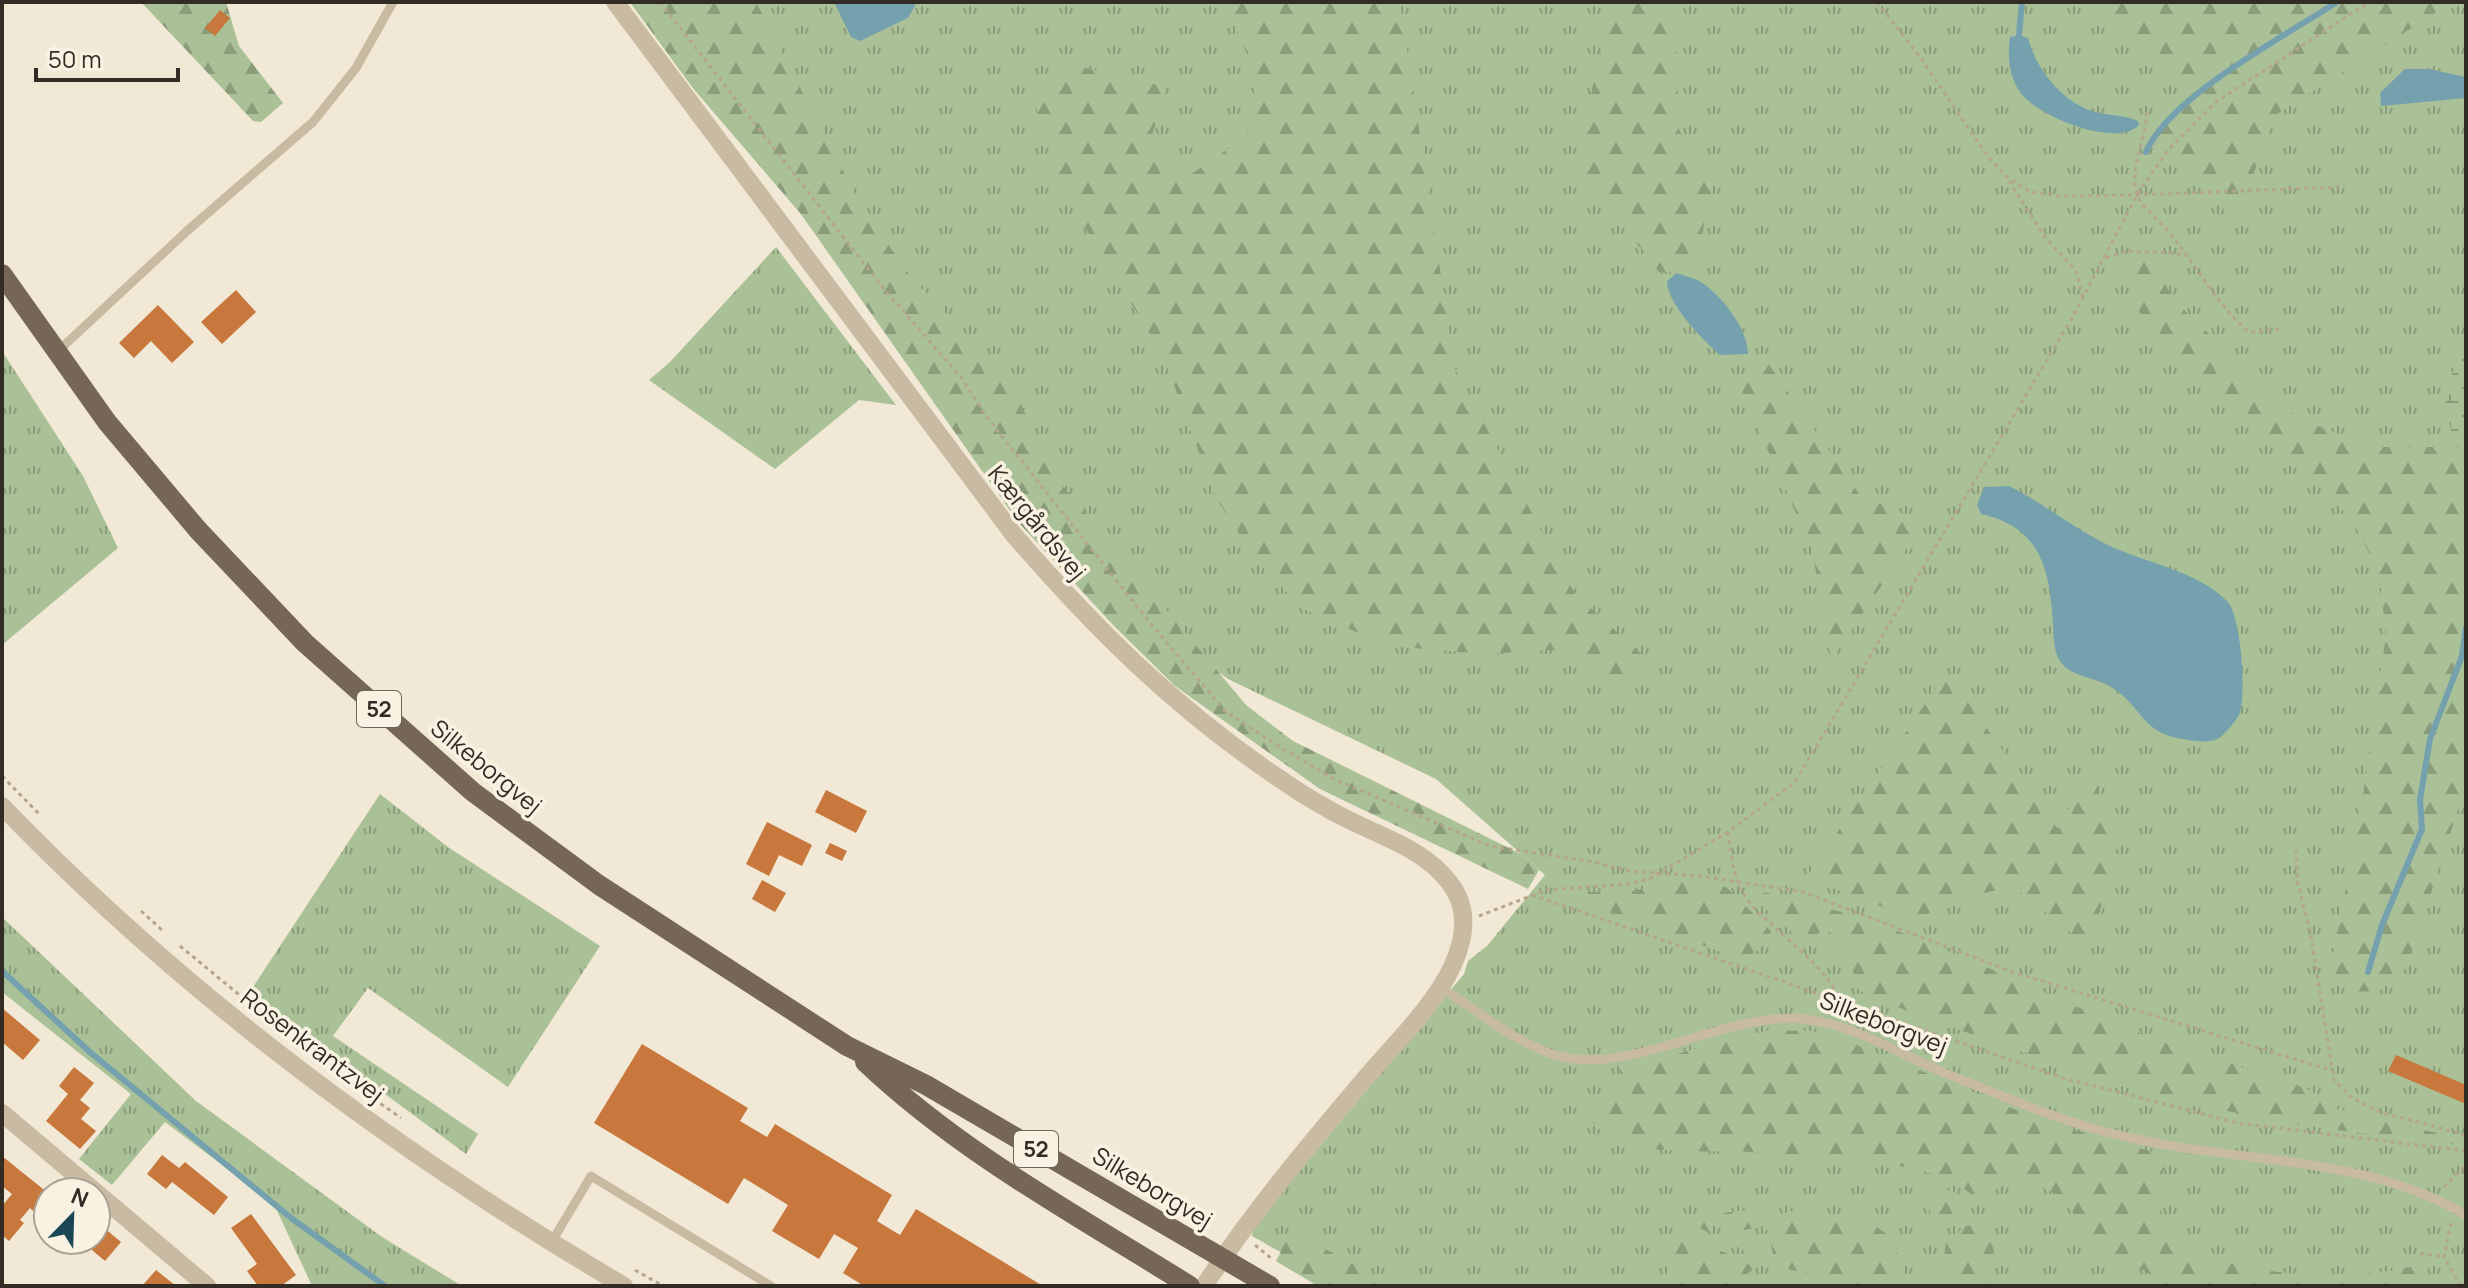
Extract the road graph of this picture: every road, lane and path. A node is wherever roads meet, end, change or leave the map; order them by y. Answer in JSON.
{"nodes":[{"id":1,"x":393,"y":2,"type":"edge"},
{"id":2,"x":615,"y":2,"type":"edge"},
{"id":3,"x":660,"y":2,"type":"edge"},
{"id":4,"x":1877,"y":2,"type":"edge"},
{"id":5,"x":2369,"y":2,"type":"edge"},
{"id":6,"x":2147,"y":112,"type":"dead end"},
{"id":7,"x":2007,"y":177,"type":"junction"},
{"id":8,"x":2338,"y":187,"type":"dead end"},
{"id":9,"x":2137,"y":195,"type":"junction"},
{"id":10,"x":2186,"y":254,"type":"junction"},
{"id":11,"x":2106,"y":258,"type":"junction"},
{"id":12,"x":2,"y":274,"type":"edge"},
{"id":13,"x":2084,"y":298,"type":"junction"},
{"id":14,"x":2282,"y":329,"type":"dead end"},
{"id":15,"x":56,"y":353,"type":"junction"},
{"id":16,"x":2,"y":776,"type":"edge"},
{"id":17,"x":2,"y":806,"type":"edge"},
{"id":18,"x":42,"y":817,"type":"dead end"},
{"id":19,"x":1728,"y":832,"type":"junction"},
{"id":20,"x":2296,"y":849,"type":"dead end"},
{"id":21,"x":1658,"y":874,"type":"junction"},
{"id":22,"x":1738,"y":881,"type":"junction"},
{"id":23,"x":1532,"y":895,"type":"junction"},
{"id":24,"x":135,"y":906,"type":"dead end"},
{"id":25,"x":1464,"y":923,"type":"junction"},
{"id":26,"x":166,"y":935,"type":"dead end"},
{"id":27,"x":178,"y":944,"type":"dead end"},
{"id":28,"x":1441,"y":988,"type":"junction"},
{"id":29,"x":1842,"y":1000,"type":"junction"},
{"id":30,"x":1845,"y":1030,"type":"junction"},
{"id":31,"x":292,"y":1038,"type":"dead end"},
{"id":32,"x":847,"y":1046,"type":"junction"},
{"id":33,"x":2330,"y":1070,"type":"junction"},
{"id":34,"x":363,"y":1091,"type":"dead end"},
{"id":35,"x":2,"y":1113,"type":"edge"},
{"id":36,"x":411,"y":1126,"type":"dead end"},
{"id":37,"x":2466,"y":1135,"type":"edge"},
{"id":38,"x":2466,"y":1151,"type":"edge"},
{"id":39,"x":2466,"y":1164,"type":"edge"},
{"id":40,"x":2436,"y":1197,"type":"junction"},
{"id":41,"x":2454,"y":1208,"type":"junction"},
{"id":42,"x":2466,"y":1215,"type":"edge"},
{"id":43,"x":551,"y":1243,"type":"junction"},
{"id":44,"x":1254,"y":1244,"type":"dead end"},
{"id":45,"x":2420,"y":1253,"type":"dead end"},
{"id":46,"x":2444,"y":1257,"type":"junction"},
{"id":47,"x":1222,"y":1258,"type":"junction"},
{"id":48,"x":1271,"y":1258,"type":"dead end"},
{"id":49,"x":625,"y":1264,"type":"dead end"},
{"id":50,"x":207,"y":1286,"type":"edge"},
{"id":51,"x":624,"y":1286,"type":"edge"},
{"id":52,"x":663,"y":1286,"type":"edge"},
{"id":53,"x":771,"y":1286,"type":"edge"},
{"id":54,"x":1190,"y":1286,"type":"edge"},
{"id":55,"x":1204,"y":1286,"type":"edge"},
{"id":56,"x":1270,"y":1286,"type":"edge"},
{"id":57,"x":2461,"y":1286,"type":"edge"}],
"edges":[{"from":1,"to":15,"type":"lane"},
{"from":2,"to":25,"type":"street","name":"Kærgårdsvej"},
{"from":3,"to":21,"type":"path"},
{"from":4,"to":7,"type":"path"},
{"from":5,"to":9,"type":"path"},
{"from":6,"to":9,"type":"path"},
{"from":7,"to":9,"type":"path"},
{"from":7,"to":13,"type":"path"},
{"from":8,"to":9,"type":"path"},
{"from":9,"to":10,"type":"path"},
{"from":9,"to":11,"type":"path"},
{"from":10,"to":11,"type":"path"},
{"from":10,"to":14,"type":"path"},
{"from":11,"to":13,"type":"path"},
{"from":12,"to":15,"type":"main road","name":"Silkeborgvej","number":"52"},
{"from":13,"to":19,"type":"path"},
{"from":15,"to":32,"type":"main road","name":"Silkeborgvej","number":"52"},
{"from":16,"to":18,"type":"path"},
{"from":17,"to":43,"type":"street","name":"Rosenkrantzvej"},
{"from":19,"to":21,"type":"path"},
{"from":19,"to":22,"type":"path"},
{"from":20,"to":33,"type":"path"},
{"from":21,"to":22,"type":"path"},
{"from":21,"to":23,"type":"path"},
{"from":22,"to":29,"type":"path"},
{"from":22,"to":33,"type":"path"},
{"from":23,"to":25,"type":"path"},
{"from":23,"to":29,"type":"path"},
{"from":24,"to":26,"type":"path"},
{"from":25,"to":28,"type":"street"},
{"from":27,"to":31,"type":"path"},
{"from":28,"to":30,"type":"lane","name":"Silkeborgvej"},
{"from":28,"to":47,"type":"street","name":"Silkeborgvej"},
{"from":29,"to":30,"type":"path"},
{"from":29,"to":38,"type":"path"},
{"from":30,"to":40,"type":"lane","name":"Silkeborgvej"},
{"from":32,"to":47,"type":"main road","name":"Silkeborgvej","number":"52"},
{"from":32,"to":54,"type":"main road","name":"Silkeborgvej","number":"52"},
{"from":33,"to":37,"type":"path"},
{"from":34,"to":36,"type":"path"},
{"from":35,"to":50,"type":"street"},
{"from":39,"to":40,"type":"path"},
{"from":40,"to":41,"type":"lane","name":"Silkeborgvej"},
{"from":41,"to":42,"type":"lane","name":"Silkeborgvej"},
{"from":41,"to":46,"type":"path"},
{"from":43,"to":51,"type":"street","name":"Rosenkrantzvej"},
{"from":43,"to":53,"type":"lane"},
{"from":44,"to":48,"type":"path"},
{"from":45,"to":46,"type":"path"},
{"from":46,"to":57,"type":"path"},
{"from":47,"to":55,"type":"street","name":"Silkeborgvej"},
{"from":47,"to":56,"type":"main road","name":"Silkeborgvej","number":"52"},
{"from":49,"to":52,"type":"path"}]}
